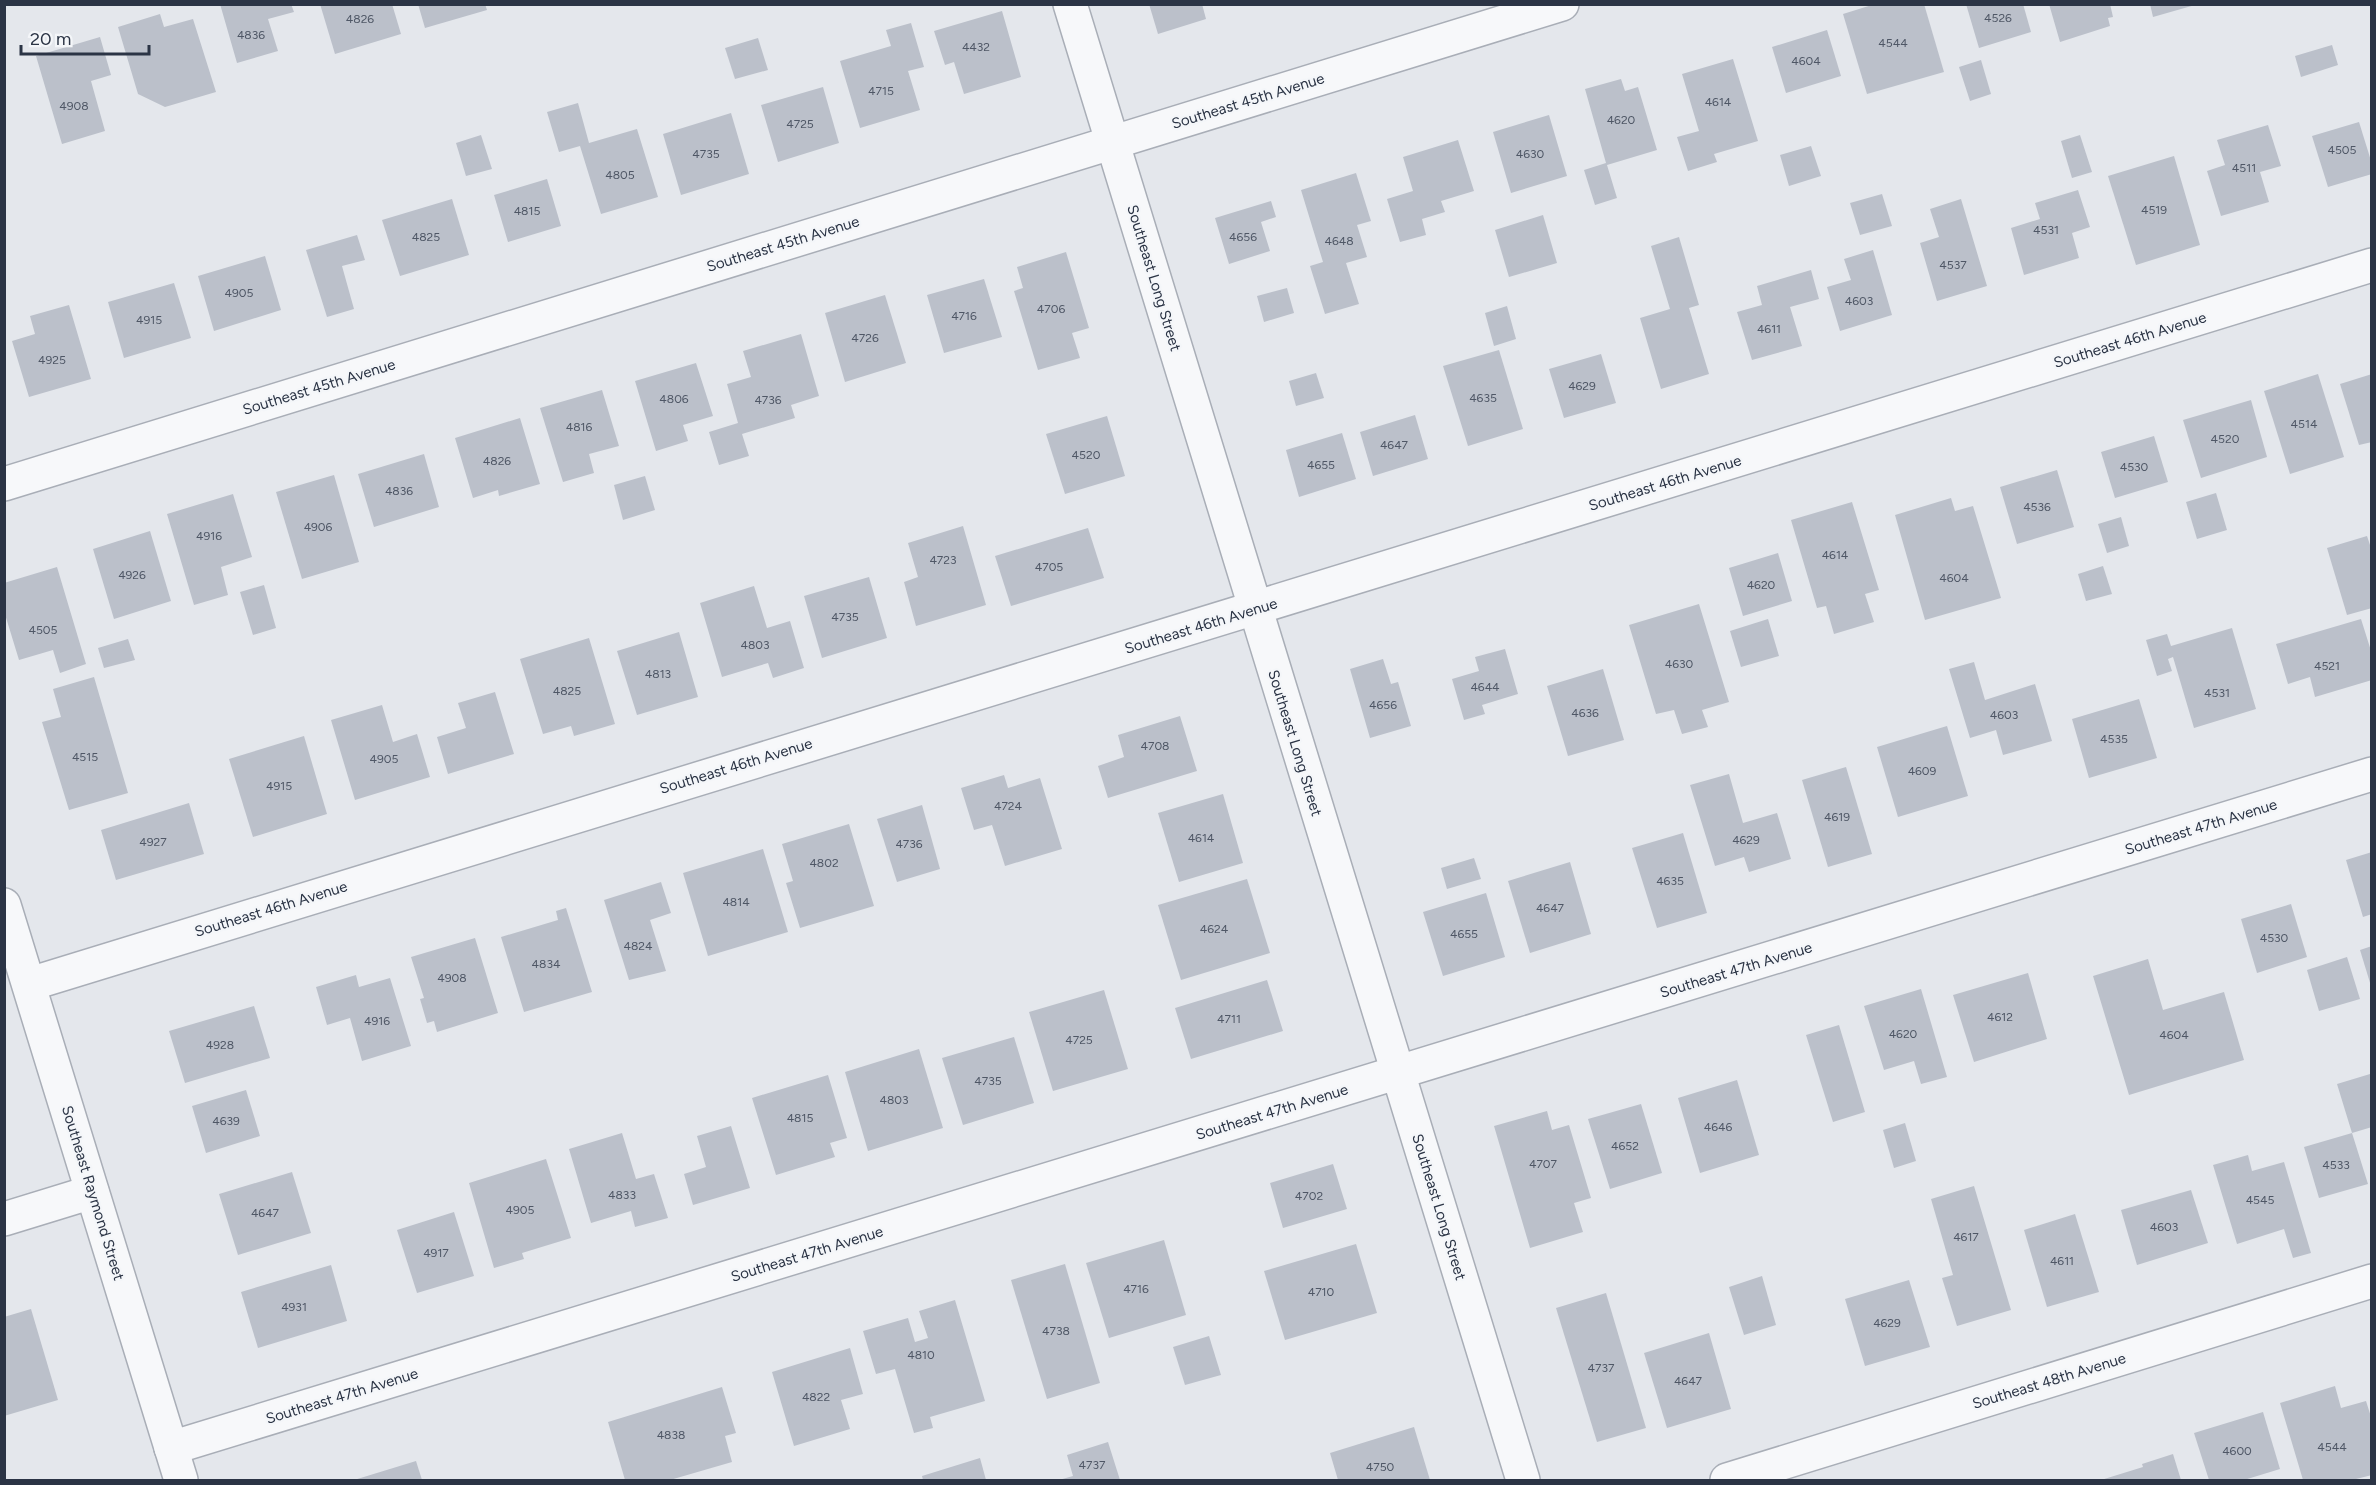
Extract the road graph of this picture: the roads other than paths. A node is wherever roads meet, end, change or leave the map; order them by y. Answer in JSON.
{"nodes":[{"id":1,"x":1070,"y":4,"type":"edge"},
{"id":2,"x":1562,"y":4,"type":"edge"},
{"id":3,"x":1112,"y":142,"type":"junction"},
{"id":4,"x":2372,"y":265,"type":"edge"},
{"id":5,"x":4,"y":484,"type":"edge"},
{"id":6,"x":1254,"y":610,"type":"junction"},
{"id":7,"x":2372,"y":774,"type":"edge"},
{"id":8,"x":4,"y":905,"type":"edge"},
{"id":9,"x":30,"y":984,"type":"junction"},
{"id":10,"x":1398,"y":1074,"type":"junction"},
{"id":11,"x":92,"y":1192,"type":"junction"},
{"id":12,"x":4,"y":1219,"type":"edge"},
{"id":13,"x":2372,"y":1281,"type":"edge"},
{"id":14,"x":171,"y":1448,"type":"junction"},
{"id":15,"x":181,"y":1480,"type":"edge"},
{"id":16,"x":1523,"y":1480,"type":"edge"},
{"id":17,"x":1727,"y":1480,"type":"edge"}],
"edges":[{"from":1,"to":3,"type":"street","name":"Southeast Long Street"},
{"from":2,"to":3,"type":"street","name":"Southeast 45th Avenue"},
{"from":3,"to":5,"type":"street","name":"Southeast 45th Avenue"},
{"from":3,"to":6,"type":"street","name":"Southeast Long Street"},
{"from":4,"to":6,"type":"street","name":"Southeast 46th Avenue"},
{"from":6,"to":9,"type":"street","name":"Southeast 46th Avenue"},
{"from":6,"to":10,"type":"street","name":"Southeast Long Street"},
{"from":7,"to":10,"type":"street","name":"Southeast 47th Avenue"},
{"from":8,"to":9,"type":"street","name":"Southeast Raymond Street"},
{"from":9,"to":11,"type":"street","name":"Southeast Raymond Street"},
{"from":10,"to":14,"type":"street","name":"Southeast 47th Avenue"},
{"from":10,"to":16,"type":"street","name":"Southeast Long Street"},
{"from":11,"to":12,"type":"street"},
{"from":11,"to":14,"type":"street","name":"Southeast Raymond Street"},
{"from":13,"to":17,"type":"street","name":"Southeast 48th Avenue"},
{"from":14,"to":15,"type":"street","name":"Southeast Raymond Street"}]}
